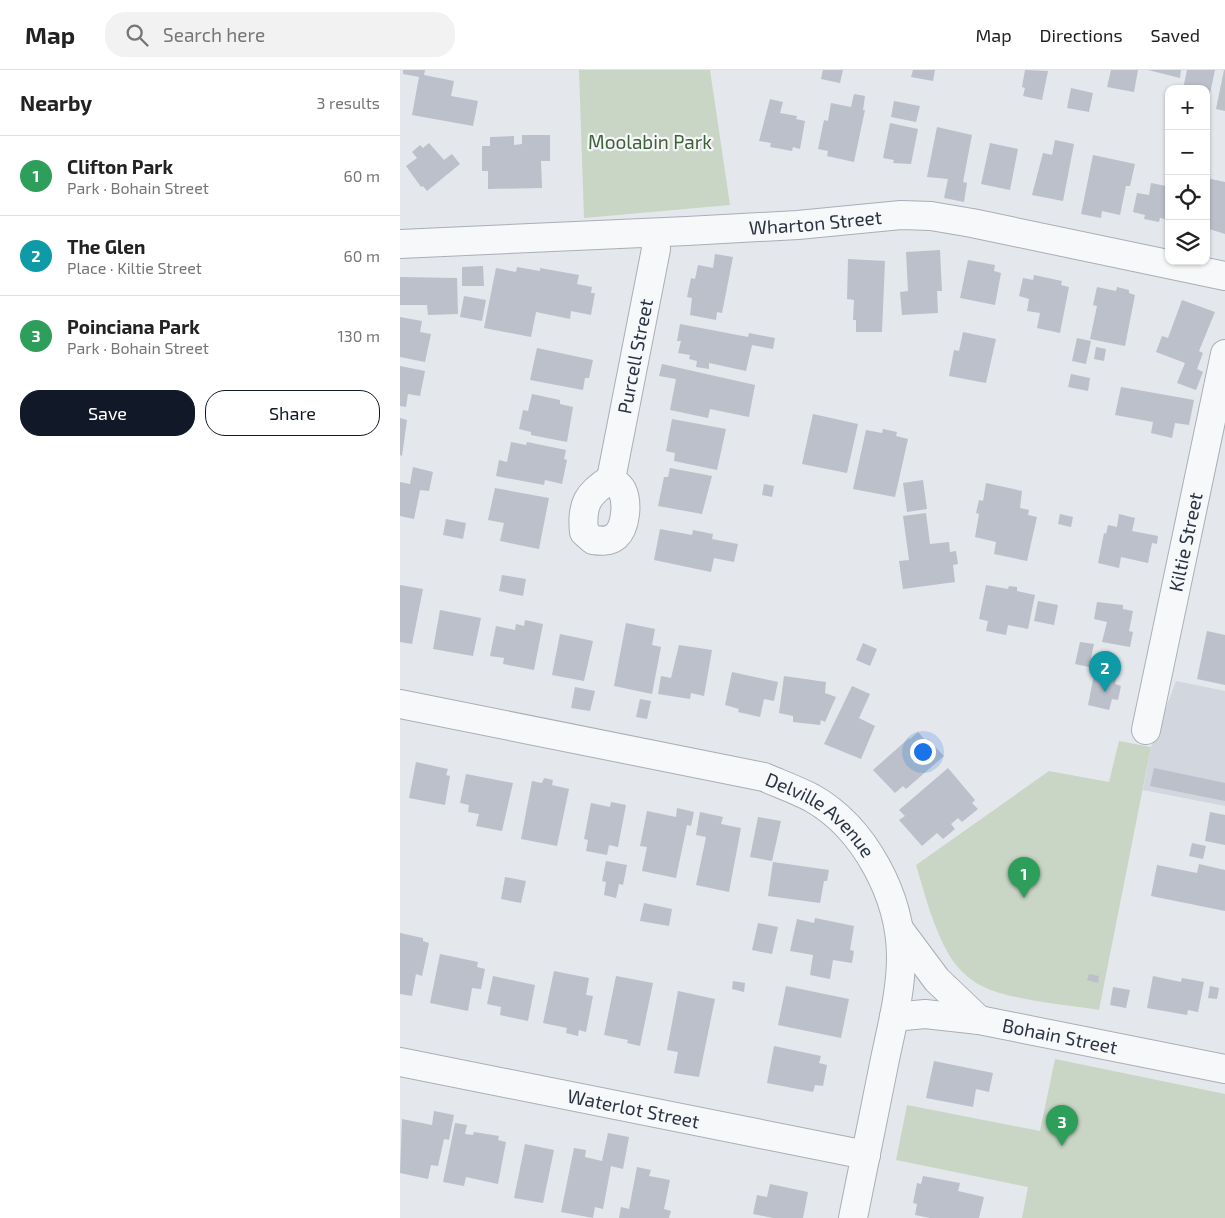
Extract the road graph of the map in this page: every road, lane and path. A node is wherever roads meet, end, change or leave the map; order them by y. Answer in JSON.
{"nodes":[{"id":1,"x":654,"y":233,"type":"junction"},
{"id":2,"x":400,"y":244,"type":"edge"},
{"id":3,"x":1225,"y":276,"type":"edge"},
{"id":4,"x":1225,"y":354,"type":"edge"},
{"id":5,"x":610,"y":479,"type":"dead end"},
{"id":6,"x":400,"y":704,"type":"edge"},
{"id":7,"x":1146,"y":730,"type":"dead end"},
{"id":8,"x":899,"y":929,"type":"junction"},
{"id":9,"x":894,"y":1017,"type":"junction"},
{"id":10,"x":979,"y":1020,"type":"junction"},
{"id":11,"x":400,"y":1062,"type":"edge"},
{"id":12,"x":1225,"y":1069,"type":"edge"},
{"id":13,"x":866,"y":1155,"type":"junction"},
{"id":14,"x":853,"y":1218,"type":"edge"}],
"edges":[{"from":1,"to":2,"type":"street","name":"Wharton Street"},
{"from":1,"to":3,"type":"street","name":"Wharton Street"},
{"from":1,"to":5,"type":"street","name":"Purcell Street"},
{"from":4,"to":7,"type":"street","name":"Kiltie Street"},
{"from":6,"to":8,"type":"street","name":"Delville Avenue"},
{"from":8,"to":9,"type":"street","name":"Delville Avenue"},
{"from":8,"to":10,"type":"street"},
{"from":9,"to":10,"type":"street","name":"Bohain Street"},
{"from":9,"to":13,"type":"street","name":"Delville Avenue"},
{"from":10,"to":12,"type":"street","name":"Bohain Street"},
{"from":11,"to":13,"type":"street","name":"Waterlot Street"},
{"from":13,"to":14,"type":"street","name":"Delville Avenue"}]}
